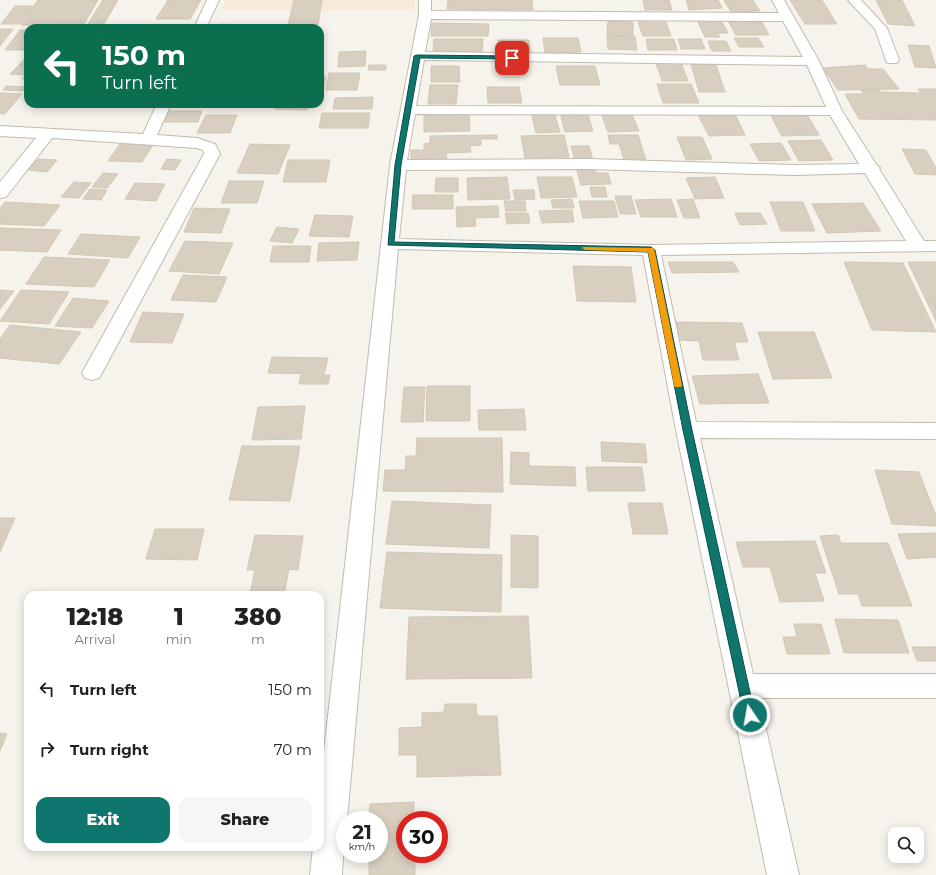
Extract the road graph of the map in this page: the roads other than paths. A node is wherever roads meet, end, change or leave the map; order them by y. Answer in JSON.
{"nodes":[{"id":1,"x":213,"y":0,"type":"edge"},
{"id":2,"x":778,"y":0,"type":"edge"},
{"id":3,"x":854,"y":0,"type":"edge"},
{"id":4,"x":425,"y":8,"type":"edge"},
{"id":5,"x":788,"y":17,"type":"junction"},
{"id":6,"x":202,"y":24,"type":"edge"},
{"id":7,"x":417,"y":56,"type":"junction"},
{"id":8,"x":892,"y":60,"type":"dead end"},
{"id":9,"x":812,"y":61,"type":"junction"},
{"id":10,"x":162,"y":108,"type":"edge"},
{"id":11,"x":407,"y":110,"type":"junction"},
{"id":12,"x":835,"y":111,"type":"junction"},
{"id":13,"x":0,"y":131,"type":"edge"},
{"id":14,"x":48,"y":133,"type":"junction"},
{"id":15,"x":148,"y":139,"type":"junction"},
{"id":16,"x":398,"y":165,"type":"junction"},
{"id":17,"x":872,"y":168,"type":"junction"},
{"id":18,"x":0,"y":193,"type":"edge"},
{"id":19,"x":391,"y":244,"type":"junction"},
{"id":20,"x":918,"y":246,"type":"junction"},
{"id":21,"x":936,"y":246,"type":"edge"},
{"id":22,"x":651,"y":250,"type":"junction"},
{"id":23,"x":92,"y":373,"type":"dead end"},
{"id":24,"x":687,"y":430,"type":"junction"},
{"id":25,"x":936,"y":431,"type":"edge"},
{"id":26,"x":743,"y":686,"type":"junction"},
{"id":27,"x":936,"y":686,"type":"edge"},
{"id":28,"x":326,"y":875,"type":"edge"},
{"id":29,"x":783,"y":875,"type":"edge"}],
"edges":[{"from":1,"to":6,"type":"street"},
{"from":2,"to":5,"type":"street"},
{"from":3,"to":8,"type":"street"},
{"from":4,"to":5,"type":"street"},
{"from":4,"to":7,"type":"street"},
{"from":5,"to":9,"type":"street"},
{"from":7,"to":9,"type":"street"},
{"from":7,"to":11,"type":"street"},
{"from":9,"to":12,"type":"street"},
{"from":10,"to":15,"type":"street"},
{"from":11,"to":12,"type":"street"},
{"from":11,"to":16,"type":"street"},
{"from":12,"to":17,"type":"street"},
{"from":13,"to":14,"type":"street"},
{"from":14,"to":15,"type":"street"},
{"from":14,"to":18,"type":"street"},
{"from":15,"to":23,"type":"street"},
{"from":16,"to":17,"type":"street"},
{"from":16,"to":19,"type":"street"},
{"from":17,"to":20,"type":"street"},
{"from":19,"to":22,"type":"street"},
{"from":19,"to":28,"type":"street"},
{"from":20,"to":21,"type":"street"},
{"from":20,"to":22,"type":"street"},
{"from":22,"to":24,"type":"street"},
{"from":24,"to":25,"type":"street"},
{"from":24,"to":26,"type":"street"},
{"from":26,"to":27,"type":"street"},
{"from":26,"to":29,"type":"street"}]}
